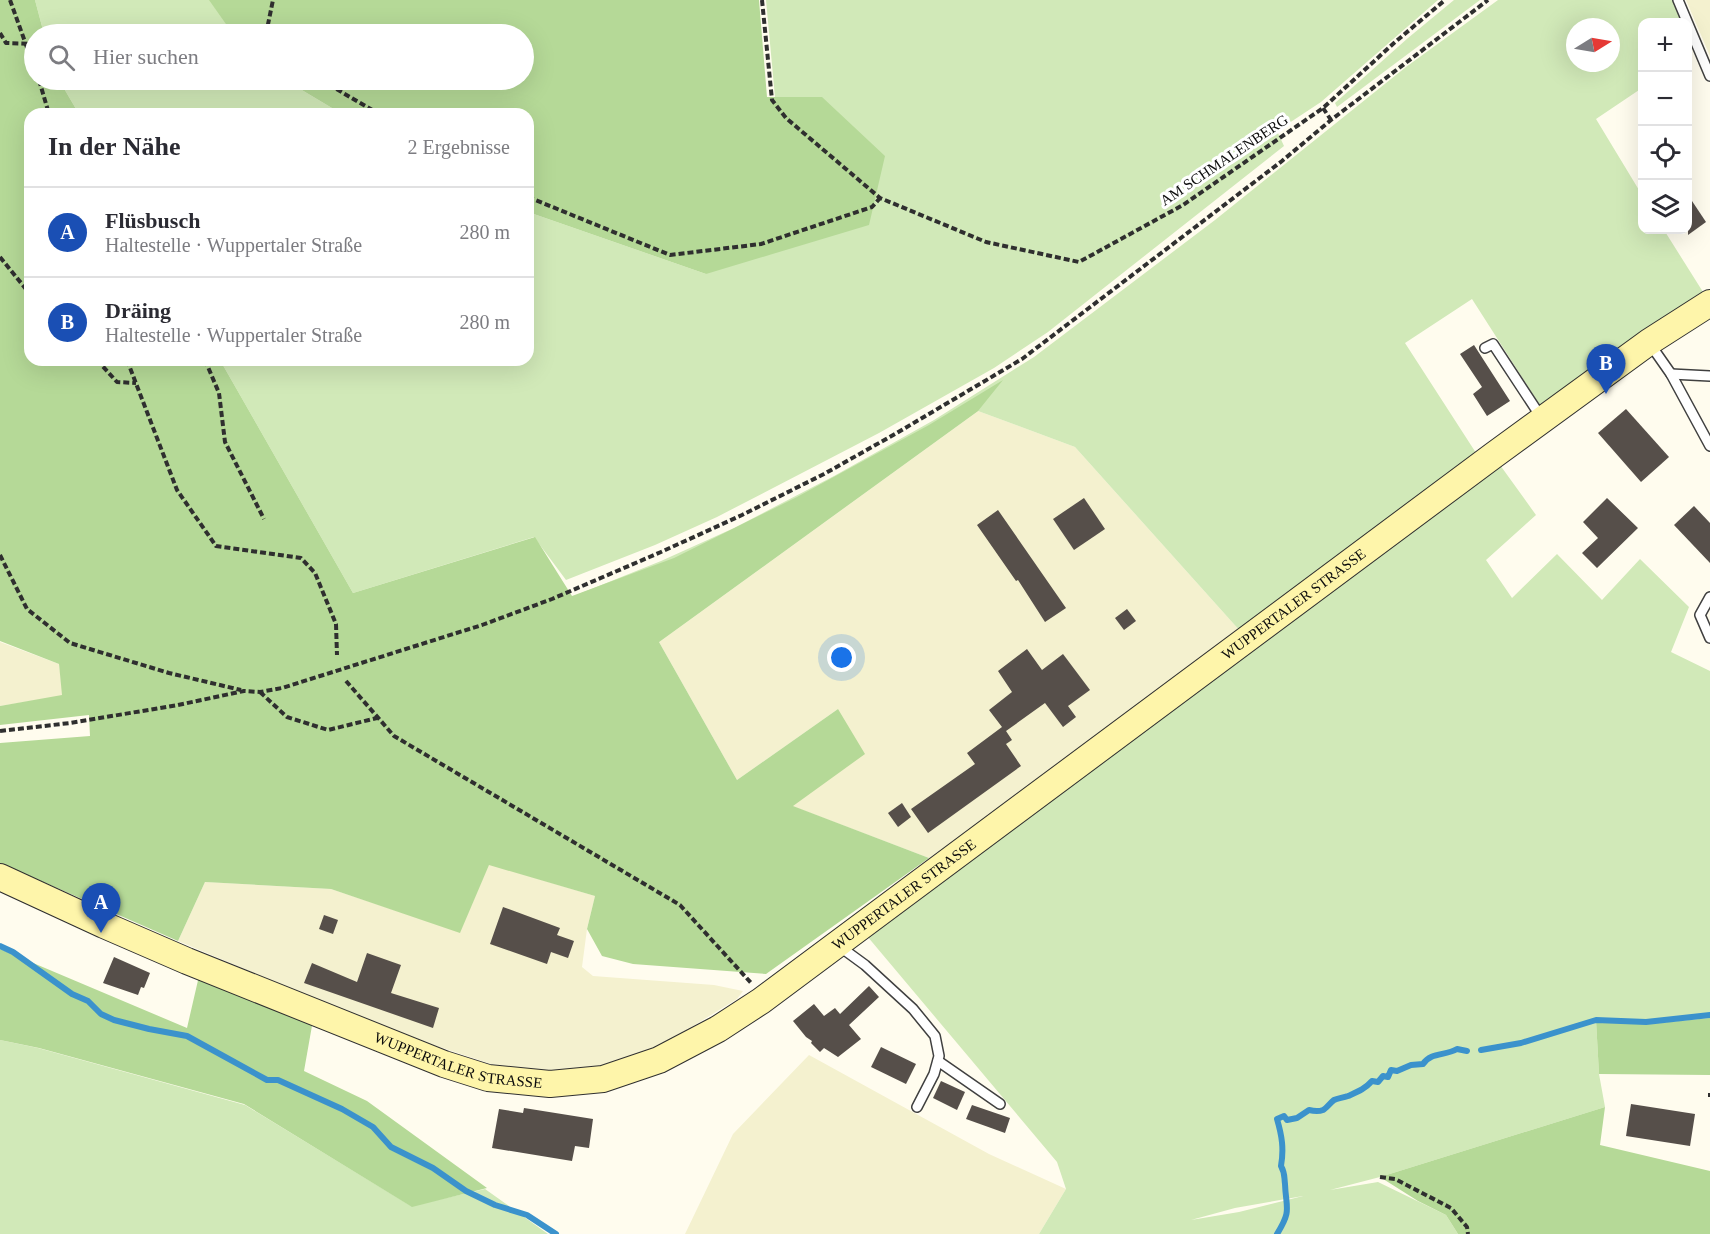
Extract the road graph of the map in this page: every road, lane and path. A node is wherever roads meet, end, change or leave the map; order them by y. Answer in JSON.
{"nodes":[{"id":1,"x":10,"y":0,"type":"edge"},
{"id":2,"x":273,"y":0,"type":"edge"},
{"id":3,"x":762,"y":0,"type":"edge"},
{"id":4,"x":1445,"y":0,"type":"edge"},
{"id":5,"x":1488,"y":0,"type":"edge"},
{"id":6,"x":1678,"y":0,"type":"edge"},
{"id":7,"x":268,"y":24,"type":"edge"},
{"id":8,"x":0,"y":33,"type":"edge"},
{"id":9,"x":24,"y":37,"type":"edge"},
{"id":10,"x":24,"y":45,"type":"edge"},
{"id":11,"x":1710,"y":76,"type":"edge"},
{"id":12,"x":42,"y":90,"type":"edge"},
{"id":13,"x":338,"y":90,"type":"edge"},
{"id":14,"x":47,"y":108,"type":"edge"},
{"id":15,"x":369,"y":108,"type":"edge"},
{"id":16,"x":1323,"y":108,"type":"junction"},
{"id":17,"x":1331,"y":120,"type":"junction"},
{"id":18,"x":880,"y":198,"type":"junction"},
{"id":19,"x":534,"y":199,"type":"edge"},
{"id":20,"x":0,"y":257,"type":"edge"},
{"id":21,"x":24,"y":287,"type":"edge"},
{"id":22,"x":1710,"y":303,"type":"edge"},
{"id":23,"x":1649,"y":342,"type":"junction"},
{"id":24,"x":1485,"y":348,"type":"dead end"},
{"id":25,"x":103,"y":366,"type":"edge"},
{"id":26,"x":129,"y":366,"type":"edge"},
{"id":27,"x":208,"y":366,"type":"edge"},
{"id":28,"x":1671,"y":374,"type":"junction"},
{"id":29,"x":1710,"y":376,"type":"edge"},
{"id":30,"x":136,"y":383,"type":"junction"},
{"id":31,"x":1543,"y":421,"type":"junction"},
{"id":32,"x":1710,"y":446,"type":"edge"},
{"id":33,"x":264,"y":519,"type":"dead end"},
{"id":34,"x":0,"y":555,"type":"edge"},
{"id":35,"x":1710,"y":597,"type":"edge"},
{"id":36,"x":1710,"y":638,"type":"edge"},
{"id":37,"x":337,"y":655,"type":"dead end"},
{"id":38,"x":346,"y":681,"type":"dead end"},
{"id":39,"x":244,"y":691,"type":"junction"},
{"id":40,"x":260,"y":692,"type":"junction"},
{"id":41,"x":378,"y":718,"type":"junction"},
{"id":42,"x":0,"y":732,"type":"edge"},
{"id":43,"x":0,"y":877,"type":"edge"},
{"id":44,"x":837,"y":945,"type":"junction"},
{"id":45,"x":761,"y":1001,"type":"junction"},
{"id":46,"x":938,"y":1061,"type":"junction"},
{"id":47,"x":1000,"y":1104,"type":"dead end"},
{"id":48,"x":917,"y":1107,"type":"dead end"},
{"id":49,"x":1380,"y":1177,"type":"dead end"},
{"id":50,"x":1468,"y":1234,"type":"edge"}],
"edges":[{"from":1,"to":9,"type":"path"},
{"from":2,"to":7,"type":"path"},
{"from":3,"to":18,"type":"path","name":"AM SCHMALENBERG"},
{"from":4,"to":16,"type":"path","name":"AM SCHMALENBERG"},
{"from":5,"to":17,"type":"path"},
{"from":6,"to":11,"type":"lane"},
{"from":8,"to":10,"type":"path"},
{"from":12,"to":14,"type":"path"},
{"from":13,"to":15,"type":"path"},
{"from":16,"to":17,"type":"path"},
{"from":16,"to":18,"type":"path","name":"AM SCHMALENBERG"},
{"from":17,"to":40,"type":"path"},
{"from":18,"to":19,"type":"path"},
{"from":20,"to":21,"type":"path"},
{"from":22,"to":23,"type":"main road","name":"WUPPERTALER STRASSE"},
{"from":23,"to":28,"type":"lane"},
{"from":23,"to":31,"type":"main road","name":"WUPPERTALER STRASSE"},
{"from":24,"to":31,"type":"lane"},
{"from":25,"to":30,"type":"path"},
{"from":26,"to":30,"type":"path"},
{"from":27,"to":33,"type":"path"},
{"from":28,"to":29,"type":"lane"},
{"from":28,"to":32,"type":"lane"},
{"from":30,"to":37,"type":"path"},
{"from":31,"to":44,"type":"main road","name":"WUPPERTALER STRASSE"},
{"from":34,"to":39,"type":"path"},
{"from":35,"to":36,"type":"lane"},
{"from":38,"to":41,"type":"path"},
{"from":39,"to":40,"type":"path"},
{"from":39,"to":42,"type":"path"},
{"from":40,"to":41,"type":"path"},
{"from":41,"to":45,"type":"path"},
{"from":43,"to":45,"type":"main road","name":"WUPPERTALER STRASSE"},
{"from":44,"to":45,"type":"main road","name":"WUPPERTALER STRASSE"},
{"from":44,"to":46,"type":"lane"},
{"from":46,"to":47,"type":"lane"},
{"from":46,"to":48,"type":"lane"},
{"from":49,"to":50,"type":"path"}]}
